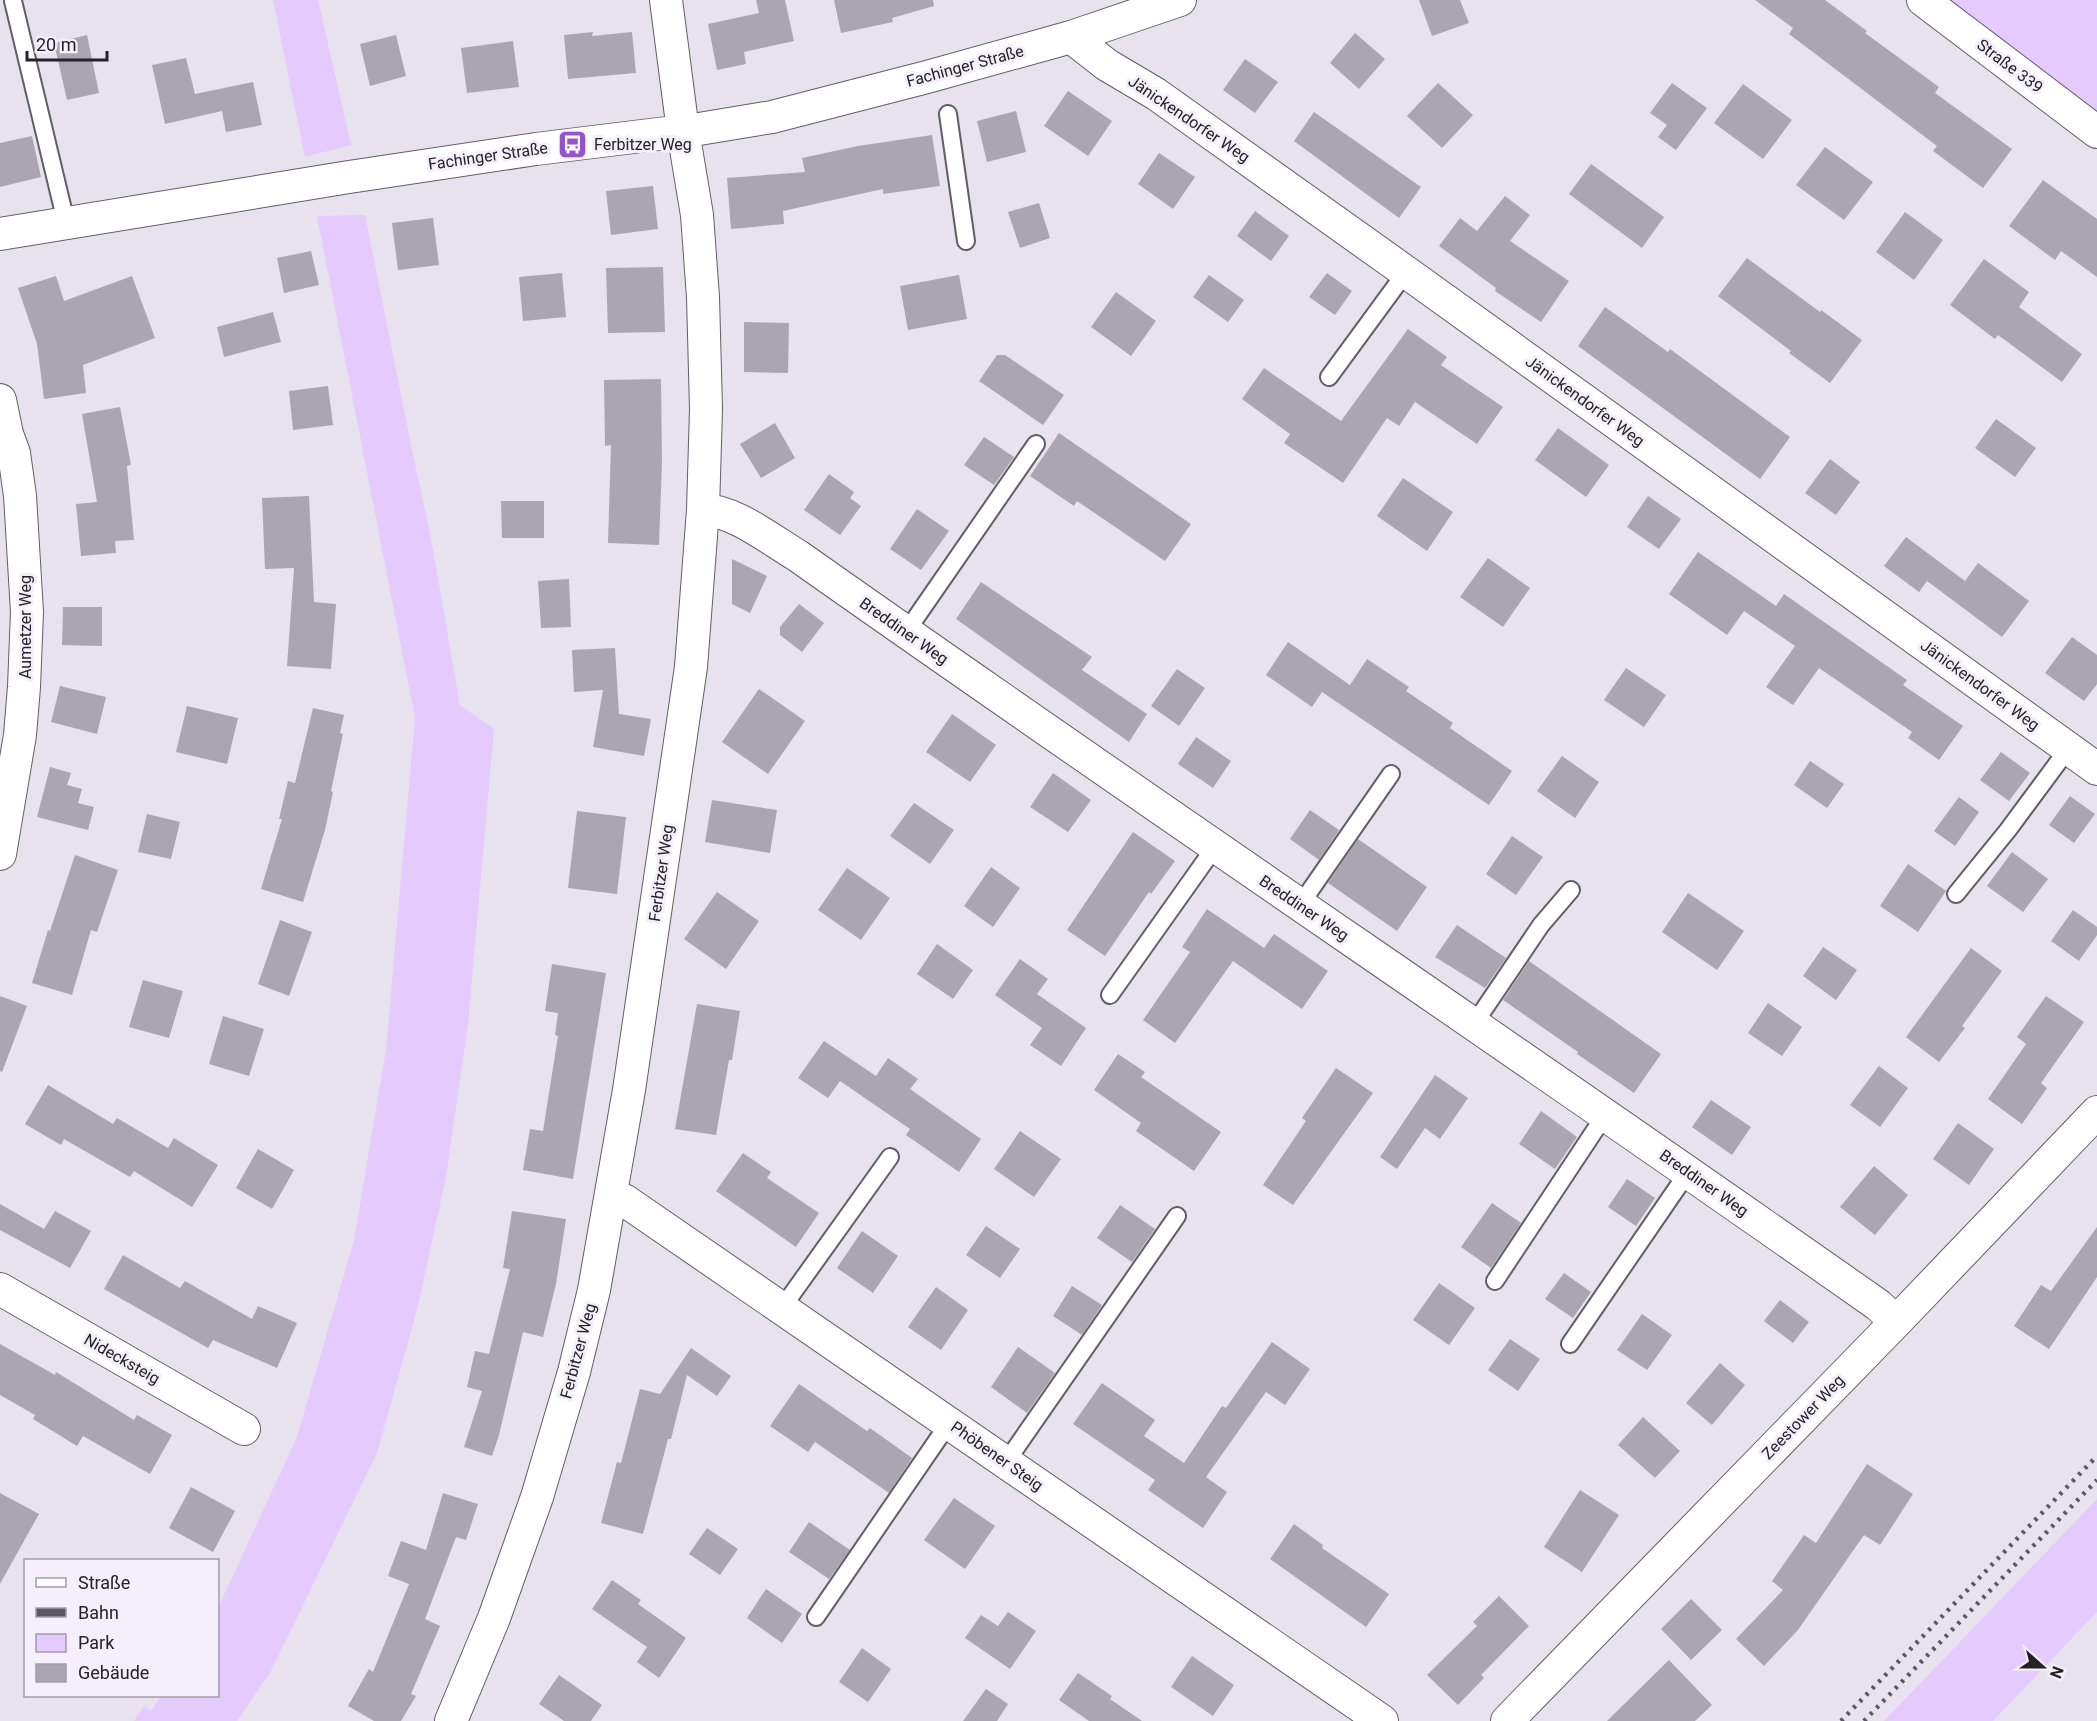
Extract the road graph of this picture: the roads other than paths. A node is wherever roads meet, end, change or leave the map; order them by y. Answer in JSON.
{"nodes":[{"id":1,"x":666,"y":0,"type":"edge"},
{"id":2,"x":1180,"y":0,"type":"edge"},
{"id":3,"x":1923,"y":0,"type":"edge"},
{"id":4,"x":13,"y":1,"type":"edge"},
{"id":5,"x":1071,"y":37,"type":"junction"},
{"id":6,"x":948,"y":114,"type":"dead end"},
{"id":7,"x":683,"y":131,"type":"junction"},
{"id":8,"x":2097,"y":132,"type":"edge"},
{"id":9,"x":66,"y":222,"type":"junction"},
{"id":10,"x":0,"y":234,"type":"edge"},
{"id":11,"x":966,"y":241,"type":"dead end"},
{"id":12,"x":1406,"y":272,"type":"junction"},
{"id":13,"x":1329,"y":377,"type":"dead end"},
{"id":14,"x":0,"y":400,"type":"edge"},
{"id":15,"x":1036,"y":444,"type":"dead end"},
{"id":16,"x":703,"y":510,"type":"junction"},
{"id":17,"x":906,"y":632,"type":"junction"},
{"id":18,"x":2068,"y":749,"type":"junction"},
{"id":19,"x":2097,"y":769,"type":"edge"},
{"id":20,"x":1391,"y":774,"type":"dead end"},
{"id":21,"x":1215,"y":847,"type":"junction"},
{"id":22,"x":0,"y":854,"type":"edge"},
{"id":23,"x":1571,"y":890,"type":"dead end"},
{"id":24,"x":1956,"y":894,"type":"dead end"},
{"id":25,"x":1300,"y":905,"type":"junction"},
{"id":26,"x":1110,"y":995,"type":"dead end"},
{"id":27,"x":1474,"y":1024,"type":"junction"},
{"id":28,"x":2097,"y":1112,"type":"edge"},
{"id":29,"x":1605,"y":1115,"type":"junction"},
{"id":30,"x":890,"y":1157,"type":"dead end"},
{"id":31,"x":1688,"y":1172,"type":"junction"},
{"id":32,"x":611,"y":1196,"type":"junction"},
{"id":33,"x":1178,"y":1216,"type":"dead end"},
{"id":34,"x":1495,"y":1281,"type":"dead end"},
{"id":35,"x":0,"y":1289,"type":"edge"},
{"id":36,"x":782,"y":1308,"type":"junction"},
{"id":37,"x":1896,"y":1322,"type":"junction"},
{"id":38,"x":1570,"y":1344,"type":"dead end"},
{"id":39,"x":949,"y":1423,"type":"junction"},
{"id":40,"x":244,"y":1429,"type":"dead end"},
{"id":41,"x":1006,"y":1462,"type":"junction"},
{"id":42,"x":816,"y":1617,"type":"dead end"},
{"id":43,"x":451,"y":1721,"type":"edge"},
{"id":44,"x":1382,"y":1721,"type":"edge"},
{"id":45,"x":1507,"y":1721,"type":"edge"}],
"edges":[{"from":1,"to":7,"type":"street","name":"Ferbitzer Weg"},
{"from":2,"to":5,"type":"street","name":"Fachinger Straße"},
{"from":3,"to":8,"type":"street","name":"Straße 339"},
{"from":4,"to":9,"type":"lane"},
{"from":5,"to":7,"type":"street","name":"Fachinger Straße"},
{"from":5,"to":12,"type":"street","name":"Jänickendorfer Weg"},
{"from":6,"to":11,"type":"lane"},
{"from":7,"to":9,"type":"street","name":"Fachinger Straße"},
{"from":7,"to":16,"type":"street","name":"Ferbitzer Weg"},
{"from":9,"to":10,"type":"street","name":"Fachinger Straße"},
{"from":12,"to":13,"type":"lane"},
{"from":12,"to":18,"type":"street","name":"Jänickendorfer Weg"},
{"from":14,"to":22,"type":"street","name":"Aumetzer Weg"},
{"from":15,"to":17,"type":"lane"},
{"from":16,"to":17,"type":"street","name":"Breddiner Weg"},
{"from":16,"to":32,"type":"street","name":"Ferbitzer Weg"},
{"from":17,"to":21,"type":"street","name":"Breddiner Weg"},
{"from":18,"to":19,"type":"street","name":"Jänickendorfer Weg"},
{"from":18,"to":24,"type":"lane"},
{"from":20,"to":25,"type":"lane"},
{"from":21,"to":25,"type":"street","name":"Breddiner Weg"},
{"from":21,"to":26,"type":"lane"},
{"from":23,"to":27,"type":"lane"},
{"from":25,"to":27,"type":"street","name":"Breddiner Weg"},
{"from":27,"to":29,"type":"street","name":"Breddiner Weg"},
{"from":28,"to":37,"type":"street","name":"Zeestower Weg"},
{"from":29,"to":31,"type":"street","name":"Breddiner Weg"},
{"from":29,"to":34,"type":"lane"},
{"from":30,"to":36,"type":"lane"},
{"from":31,"to":37,"type":"street","name":"Breddiner Weg"},
{"from":31,"to":38,"type":"lane"},
{"from":32,"to":36,"type":"street","name":"Phöbener Steig"},
{"from":32,"to":43,"type":"street","name":"Ferbitzer Weg"},
{"from":33,"to":41,"type":"lane"},
{"from":35,"to":40,"type":"street","name":"Nidecksteig"},
{"from":36,"to":39,"type":"street","name":"Phöbener Steig"},
{"from":37,"to":45,"type":"street","name":"Zeestower Weg"},
{"from":39,"to":41,"type":"street","name":"Phöbener Steig"},
{"from":39,"to":42,"type":"lane"},
{"from":41,"to":44,"type":"street","name":"Phöbener Steig"}]}
